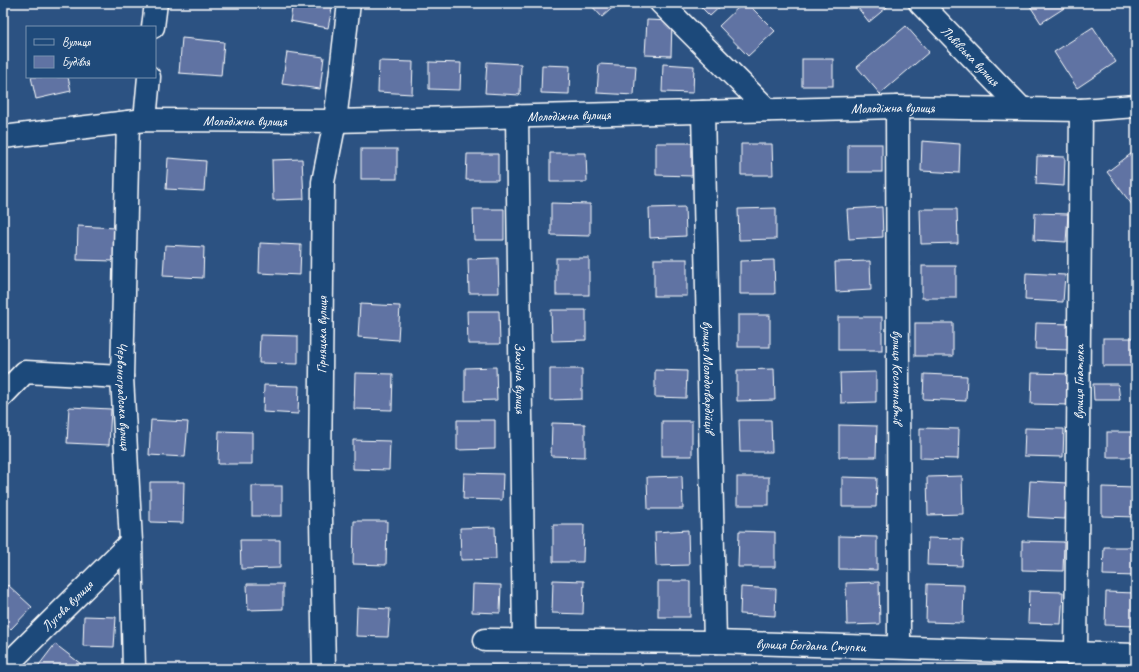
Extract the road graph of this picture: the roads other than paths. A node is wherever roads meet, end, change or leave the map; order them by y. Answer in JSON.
{"nodes":[{"id":1,"x":156,"y":3,"type":"edge"},
{"id":2,"x":349,"y":3,"type":"edge"},
{"id":3,"x":661,"y":3,"type":"edge"},
{"id":4,"x":920,"y":3,"type":"edge"},
{"id":5,"x":153,"y":26,"type":"edge"},
{"id":6,"x":149,"y":78,"type":"edge"},
{"id":7,"x":897,"y":106,"type":"junction"},
{"id":8,"x":1136,"y":106,"type":"edge"},
{"id":9,"x":1021,"y":108,"type":"junction"},
{"id":10,"x":768,"y":110,"type":"junction"},
{"id":11,"x":1081,"y":110,"type":"junction"},
{"id":12,"x":703,"y":112,"type":"junction"},
{"id":13,"x":517,"y":116,"type":"junction"},
{"id":14,"x":136,"y":121,"type":"junction"},
{"id":15,"x":335,"y":121,"type":"junction"},
{"id":16,"x":3,"y":137,"type":"edge"},
{"id":17,"x":122,"y":377,"type":"junction"},
{"id":18,"x":3,"y":395,"type":"edge"},
{"id":19,"x":130,"y":542,"type":"junction"},
{"id":20,"x":485,"y":640,"type":"dead end"},
{"id":21,"x":524,"y":640,"type":"junction"},
{"id":22,"x":715,"y":642,"type":"junction"},
{"id":23,"x":899,"y":647,"type":"junction"},
{"id":24,"x":1076,"y":654,"type":"junction"},
{"id":25,"x":1136,"y":655,"type":"edge"},
{"id":26,"x":3,"y":669,"type":"edge"},
{"id":27,"x":134,"y":669,"type":"edge"},
{"id":28,"x":324,"y":669,"type":"edge"}],
"edges":[{"from":1,"to":5,"type":"street"},
{"from":2,"to":15,"type":"street","name":"Гірняцька вулиця"},
{"from":3,"to":10,"type":"street"},
{"from":4,"to":9,"type":"street","name":"Львівська вулиця"},
{"from":6,"to":14,"type":"street","name":"Червоноградська вулиця"},
{"from":7,"to":9,"type":"street","name":"Молодіжна вулиця"},
{"from":7,"to":10,"type":"street","name":"Молодіжна вулиця"},
{"from":7,"to":23,"type":"street","name":"вулиця Космонавтів"},
{"from":8,"to":11,"type":"street","name":"Молодіжна вулиця"},
{"from":9,"to":11,"type":"street","name":"Молодіжна вулиця"},
{"from":10,"to":12,"type":"street","name":"Молодіжна вулиця"},
{"from":11,"to":24,"type":"street","name":"вулиця Гнатюка"},
{"from":12,"to":13,"type":"street","name":"Молодіжна вулиця"},
{"from":12,"to":22,"type":"street","name":"вулиця Молодогвардійців"},
{"from":13,"to":15,"type":"street","name":"Молодіжна вулиця"},
{"from":13,"to":21,"type":"street","name":"Західна вулиця"},
{"from":14,"to":15,"type":"street","name":"Молодіжна вулиця"},
{"from":14,"to":16,"type":"street","name":"Молодіжна вулиця"},
{"from":14,"to":17,"type":"street","name":"Червоноградська вулиця"},
{"from":15,"to":28,"type":"street","name":"Гірняцька вулиця"},
{"from":17,"to":18,"type":"street"},
{"from":17,"to":19,"type":"street","name":"Червоноградська вулиця"},
{"from":19,"to":26,"type":"street","name":"Лугова вулиця"},
{"from":19,"to":27,"type":"street","name":"Червоноградська вулиця"},
{"from":20,"to":21,"type":"street","name":"вулиця Богдана Ступки"},
{"from":21,"to":22,"type":"street","name":"вулиця Богдана Ступки"},
{"from":22,"to":23,"type":"street","name":"вулиця Богдана Ступки"},
{"from":23,"to":24,"type":"street","name":"вулиця Богдана Ступки"},
{"from":24,"to":25,"type":"street","name":"вулиця Богдана Ступки"}]}
